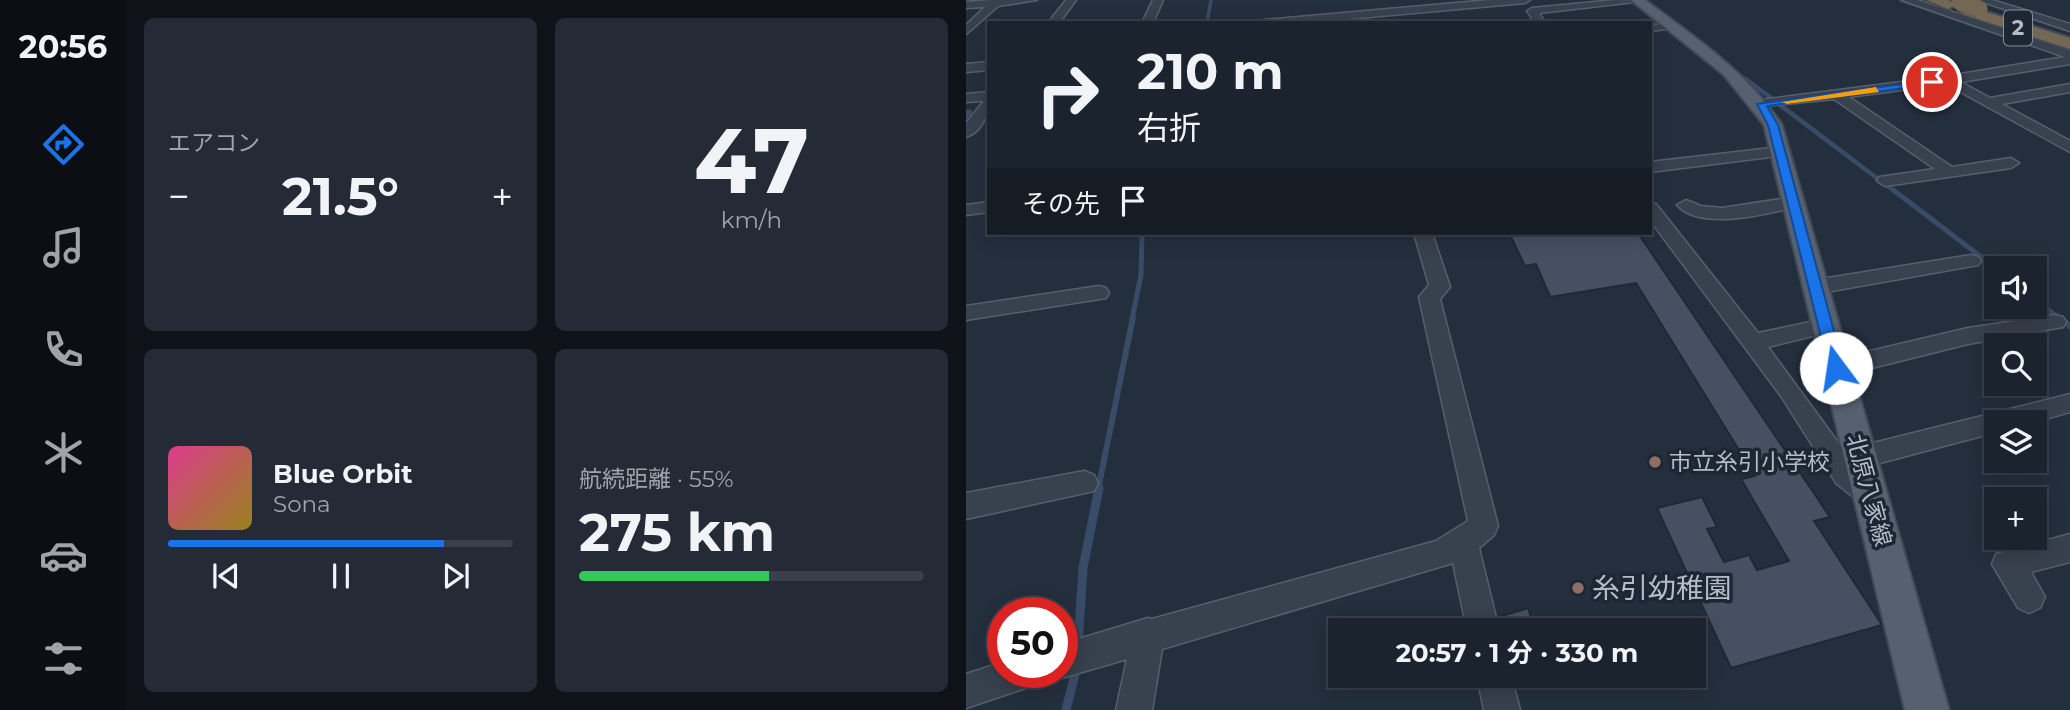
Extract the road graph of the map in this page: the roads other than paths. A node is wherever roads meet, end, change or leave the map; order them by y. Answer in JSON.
{"nodes":[{"id":1,"x":1032,"y":0,"type":"edge"},
{"id":2,"x":1071,"y":0,"type":"edge"},
{"id":3,"x":1158,"y":0,"type":"edge"},
{"id":4,"x":1342,"y":0,"type":"edge"},
{"id":5,"x":1386,"y":0,"type":"edge"},
{"id":6,"x":1525,"y":0,"type":"edge"},
{"id":7,"x":1637,"y":0,"type":"edge"},
{"id":8,"x":1907,"y":0,"type":"edge"},
{"id":9,"x":997,"y":1,"type":"edge"},
{"id":10,"x":1481,"y":2,"type":"edge"},
{"id":11,"x":1446,"y":3,"type":"edge"},
{"id":12,"x":1425,"y":4,"type":"edge"},
{"id":13,"x":966,"y":5,"type":"edge"},
{"id":14,"x":1958,"y":5,"type":"edge"},
{"id":15,"x":1997,"y":5,"type":"junction"},
{"id":16,"x":1388,"y":12,"type":"junction"},
{"id":17,"x":1343,"y":16,"type":"junction"},
{"id":18,"x":1055,"y":21,"type":"edge"},
{"id":19,"x":1148,"y":21,"type":"edge"},
{"id":20,"x":1299,"y":21,"type":"edge"},
{"id":21,"x":1539,"y":21,"type":"edge"},
{"id":22,"x":1660,"y":27,"type":"edge"},
{"id":23,"x":2070,"y":27,"type":"edge"},
{"id":24,"x":966,"y":31,"type":"edge"},
{"id":25,"x":2070,"y":37,"type":"edge"},
{"id":26,"x":2070,"y":44,"type":"edge"},
{"id":27,"x":2070,"y":58,"type":"edge"},
{"id":28,"x":987,"y":66,"type":"edge"},
{"id":29,"x":966,"y":68,"type":"edge"},
{"id":30,"x":1948,"y":80,"type":"junction"},
{"id":31,"x":2070,"y":88,"type":"edge"},
{"id":32,"x":1838,"y":95,"type":"junction"},
{"id":33,"x":987,"y":96,"type":"edge"},
{"id":34,"x":966,"y":98,"type":"edge"},
{"id":35,"x":1988,"y":102,"type":"junction"},
{"id":36,"x":1770,"y":103,"type":"junction"},
{"id":37,"x":987,"y":106,"type":"edge"},
{"id":38,"x":966,"y":133,"type":"edge"},
{"id":39,"x":2070,"y":147,"type":"edge"},
{"id":40,"x":1780,"y":152,"type":"junction"},
{"id":41,"x":2011,"y":163,"type":"dead end"},
{"id":42,"x":1652,"y":167,"type":"edge"},
{"id":43,"x":1951,"y":173,"type":"junction"},
{"id":44,"x":1885,"y":181,"type":"dead end"},
{"id":45,"x":1794,"y":202,"type":"junction"},
{"id":46,"x":1686,"y":205,"type":"dead end"},
{"id":47,"x":987,"y":207,"type":"edge"},
{"id":48,"x":966,"y":210,"type":"edge"},
{"id":49,"x":1652,"y":211,"type":"edge"},
{"id":50,"x":1424,"y":235,"type":"edge"},
{"id":51,"x":1971,"y":261,"type":"dead end"},
{"id":52,"x":1815,"y":287,"type":"junction"},
{"id":53,"x":1099,"y":293,"type":"dead end"},
{"id":54,"x":966,"y":313,"type":"edge"},
{"id":55,"x":2054,"y":322,"type":"dead end"},
{"id":56,"x":1825,"y":326,"type":"junction"},
{"id":57,"x":1749,"y":343,"type":"junction"},
{"id":58,"x":1836,"y":368,"type":"junction"},
{"id":59,"x":2070,"y":404,"type":"edge"},
{"id":60,"x":2046,"y":410,"type":"edge"},
{"id":61,"x":1984,"y":426,"type":"edge"},
{"id":62,"x":1861,"y":457,"type":"junction"},
{"id":63,"x":1084,"y":482,"type":"dead end"},
{"id":64,"x":1871,"y":494,"type":"junction"},
{"id":65,"x":966,"y":506,"type":"edge"},
{"id":66,"x":1463,"y":543,"type":"junction"},
{"id":67,"x":2070,"y":548,"type":"edge"},
{"id":68,"x":2029,"y":597,"type":"dead end"},
{"id":69,"x":1480,"y":618,"type":"edge"},
{"id":70,"x":1148,"y":634,"type":"junction"},
{"id":71,"x":1078,"y":656,"type":"edge"},
{"id":72,"x":987,"y":684,"type":"edge"},
{"id":73,"x":1497,"y":688,"type":"edge"},
{"id":74,"x":966,"y":691,"type":"edge"},
{"id":75,"x":1134,"y":710,"type":"edge"},
{"id":76,"x":1502,"y":710,"type":"edge"},
{"id":77,"x":1927,"y":710,"type":"edge"}],
"edges":[{"from":1,"to":9,"type":"street"},
{"from":2,"to":18,"type":"street"},
{"from":3,"to":19,"type":"street"},
{"from":4,"to":17,"type":"street"},
{"from":5,"to":16,"type":"street"},
{"from":6,"to":10,"type":"street"},
{"from":7,"to":21,"type":"street"},
{"from":7,"to":22,"type":"main road","name":"北原八家線"},
{"from":8,"to":14,"type":"street"},
{"from":9,"to":13,"type":"street"},
{"from":9,"to":24,"type":"street"},
{"from":10,"to":11,"type":"street"},
{"from":11,"to":12,"type":"street"},
{"from":12,"to":16,"type":"street"},
{"from":14,"to":15,"type":"street"},
{"from":14,"to":15,"type":"street"},
{"from":14,"to":25,"type":"highway","number":"2"},
{"from":14,"to":26,"type":"highway","number":"2"},
{"from":14,"to":27,"type":"street"},
{"from":15,"to":23,"type":"street"},
{"from":16,"to":17,"type":"street"},
{"from":17,"to":20,"type":"street"},
{"from":22,"to":36,"type":"main road","name":"北原八家線"},
{"from":27,"to":30,"type":"street"},
{"from":28,"to":29,"type":"street"},
{"from":30,"to":32,"type":"street"},
{"from":30,"to":35,"type":"street"},
{"from":31,"to":35,"type":"street"},
{"from":32,"to":36,"type":"street"},
{"from":32,"to":43,"type":"street"},
{"from":33,"to":34,"type":"street"},
{"from":35,"to":39,"type":"street"},
{"from":36,"to":40,"type":"main road","name":"北原八家線"},
{"from":37,"to":38,"type":"street"},
{"from":40,"to":42,"type":"street"},
{"from":40,"to":45,"type":"main road","name":"北原八家線"},
{"from":41,"to":43,"type":"street"},
{"from":43,"to":44,"type":"street"},
{"from":45,"to":46,"type":"street"},
{"from":45,"to":52,"type":"main road","name":"北原八家線"},
{"from":47,"to":48,"type":"street"},
{"from":49,"to":57,"type":"street"},
{"from":50,"to":66,"type":"street"},
{"from":51,"to":52,"type":"street"},
{"from":52,"to":56,"type":"main road","name":"北原八家線"},
{"from":53,"to":54,"type":"street"},
{"from":55,"to":58,"type":"street"},
{"from":56,"to":57,"type":"street"},
{"from":56,"to":58,"type":"main road","name":"北原八家線"},
{"from":57,"to":64,"type":"street"},
{"from":58,"to":62,"type":"main road","name":"北原八家線"},
{"from":59,"to":60,"type":"street"},
{"from":61,"to":62,"type":"street"},
{"from":62,"to":64,"type":"main road","name":"北原八家線"},
{"from":63,"to":65,"type":"street"},
{"from":64,"to":77,"type":"main road","name":"北原八家線"},
{"from":66,"to":69,"type":"street"},
{"from":66,"to":70,"type":"street"},
{"from":67,"to":68,"type":"street"},
{"from":70,"to":71,"type":"street"},
{"from":70,"to":75,"type":"street"},
{"from":72,"to":74,"type":"street"},
{"from":73,"to":76,"type":"street"}]}
